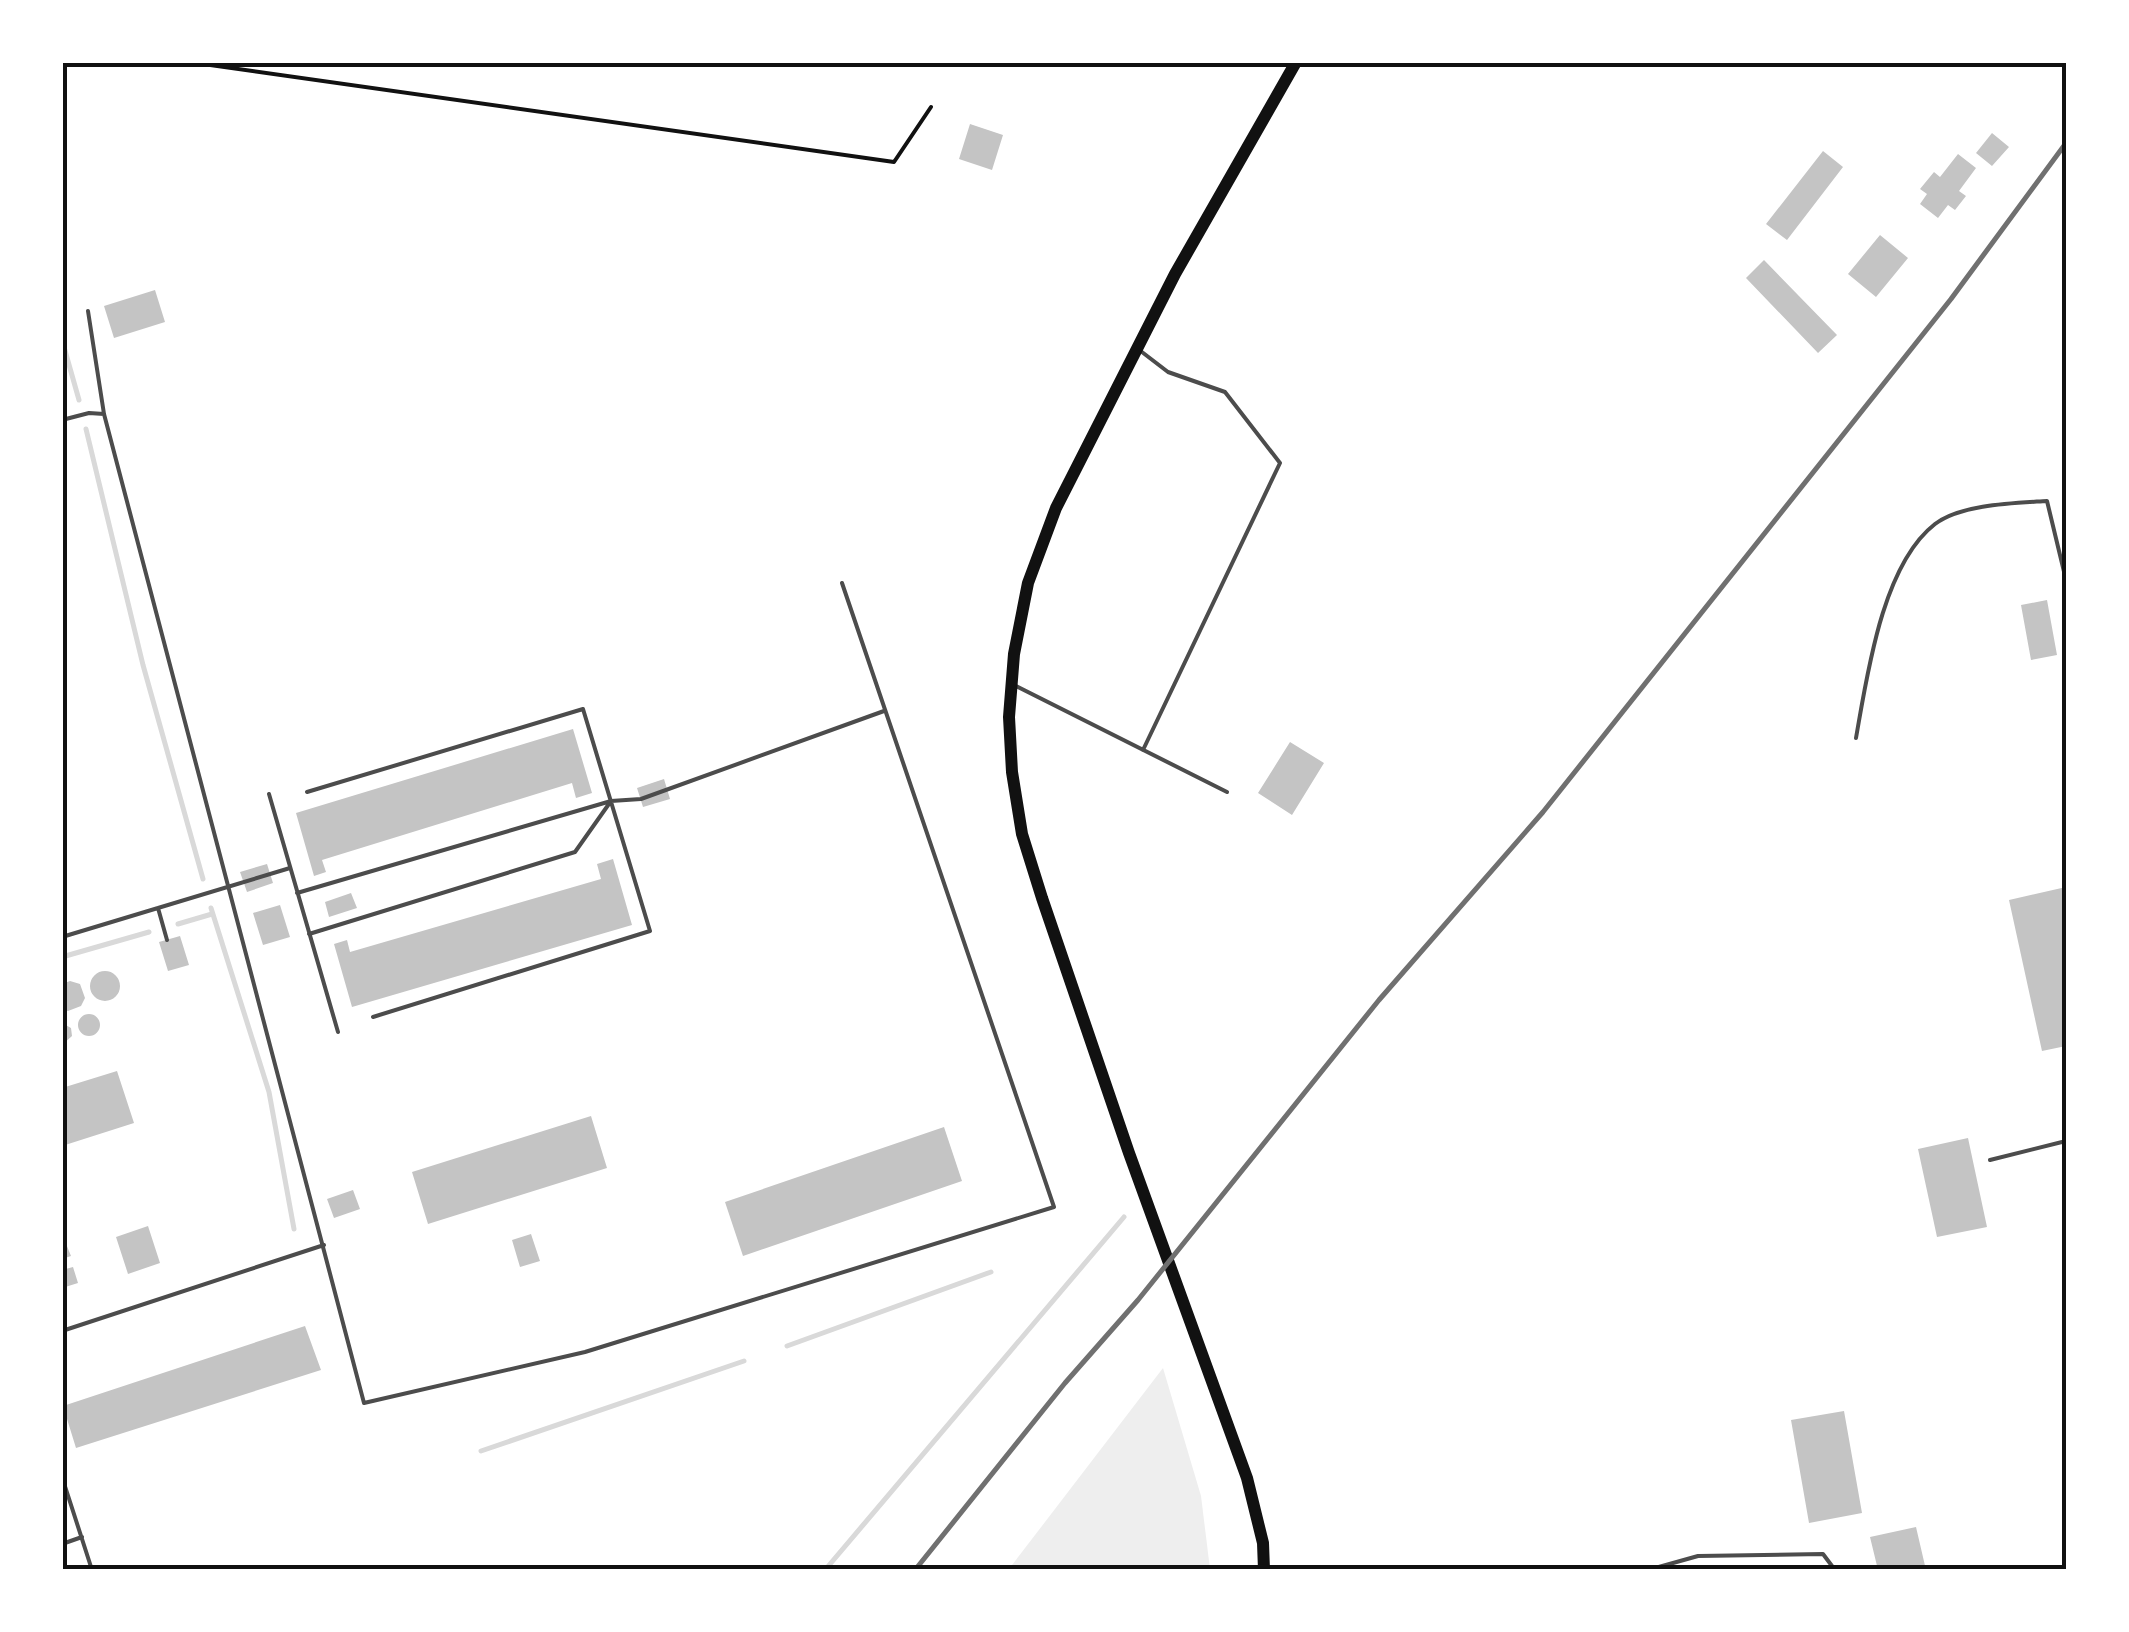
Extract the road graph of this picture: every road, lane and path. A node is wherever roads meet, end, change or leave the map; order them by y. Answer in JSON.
{"nodes":[{"id":1,"x":189,"y":62,"type":"edge"},
{"id":2,"x":1296,"y":62,"type":"edge"},
{"id":3,"x":931,"y":107,"type":"dead end"},
{"id":4,"x":88,"y":310,"type":"dead end"},
{"id":5,"x":1136,"y":347,"type":"junction"},
{"id":6,"x":104,"y":414,"type":"junction"},
{"id":7,"x":62,"y":420,"type":"edge"},
{"id":8,"x":2066,"y":580,"type":"edge"},
{"id":9,"x":842,"y":583,"type":"dead end"},
{"id":10,"x":1012,"y":684,"type":"junction"},
{"id":11,"x":886,"y":710,"type":"junction"},
{"id":12,"x":1856,"y":738,"type":"dead end"},
{"id":13,"x":1143,"y":750,"type":"junction"},
{"id":14,"x":307,"y":792,"type":"dead end"},
{"id":15,"x":1227,"y":792,"type":"dead end"},
{"id":16,"x":268,"y":794,"type":"dead end"},
{"id":17,"x":611,"y":801,"type":"junction"},
{"id":18,"x":290,"y":868,"type":"junction"},
{"id":19,"x":228,"y":887,"type":"junction"},
{"id":20,"x":297,"y":893,"type":"junction"},
{"id":21,"x":158,"y":908,"type":"junction"},
{"id":22,"x":310,"y":934,"type":"junction"},
{"id":23,"x":62,"y":936,"type":"edge"},
{"id":24,"x":167,"y":940,"type":"dead end"},
{"id":25,"x":373,"y":1017,"type":"dead end"},
{"id":26,"x":338,"y":1032,"type":"dead end"},
{"id":27,"x":2066,"y":1141,"type":"edge"},
{"id":28,"x":1990,"y":1160,"type":"dead end"},
{"id":29,"x":324,"y":1245,"type":"junction"},
{"id":30,"x":62,"y":1331,"type":"edge"},
{"id":31,"x":62,"y":1477,"type":"edge"},
{"id":32,"x":82,"y":1538,"type":"junction"},
{"id":33,"x":62,"y":1544,"type":"edge"},
{"id":34,"x":92,"y":1570,"type":"edge"},
{"id":35,"x":1264,"y":1570,"type":"edge"},
{"id":36,"x":1648,"y":1570,"type":"edge"},
{"id":37,"x":1835,"y":1570,"type":"edge"}],
"edges":[{"from":1,"to":3,"type":"path"},
{"from":2,"to":5,"type":"main road"},
{"from":4,"to":6,"type":"lane"},
{"from":5,"to":10,"type":"main road"},
{"from":5,"to":13,"type":"lane"},
{"from":6,"to":7,"type":"lane"},
{"from":6,"to":19,"type":"lane"},
{"from":8,"to":12,"type":"lane"},
{"from":9,"to":11,"type":"lane"},
{"from":10,"to":13,"type":"lane"},
{"from":10,"to":35,"type":"main road"},
{"from":11,"to":17,"type":"lane"},
{"from":11,"to":29,"type":"lane"},
{"from":13,"to":15,"type":"lane"},
{"from":14,"to":17,"type":"lane"},
{"from":16,"to":18,"type":"lane"},
{"from":17,"to":20,"type":"lane"},
{"from":17,"to":22,"type":"lane"},
{"from":17,"to":25,"type":"lane"},
{"from":18,"to":19,"type":"lane"},
{"from":18,"to":20,"type":"lane"},
{"from":19,"to":21,"type":"lane"},
{"from":19,"to":29,"type":"lane"},
{"from":20,"to":22,"type":"lane"},
{"from":21,"to":23,"type":"lane"},
{"from":21,"to":24,"type":"lane"},
{"from":22,"to":26,"type":"lane"},
{"from":27,"to":28,"type":"lane"},
{"from":29,"to":30,"type":"lane"},
{"from":31,"to":32,"type":"lane"},
{"from":32,"to":33,"type":"lane"},
{"from":32,"to":34,"type":"lane"},
{"from":36,"to":37,"type":"lane"}]}
